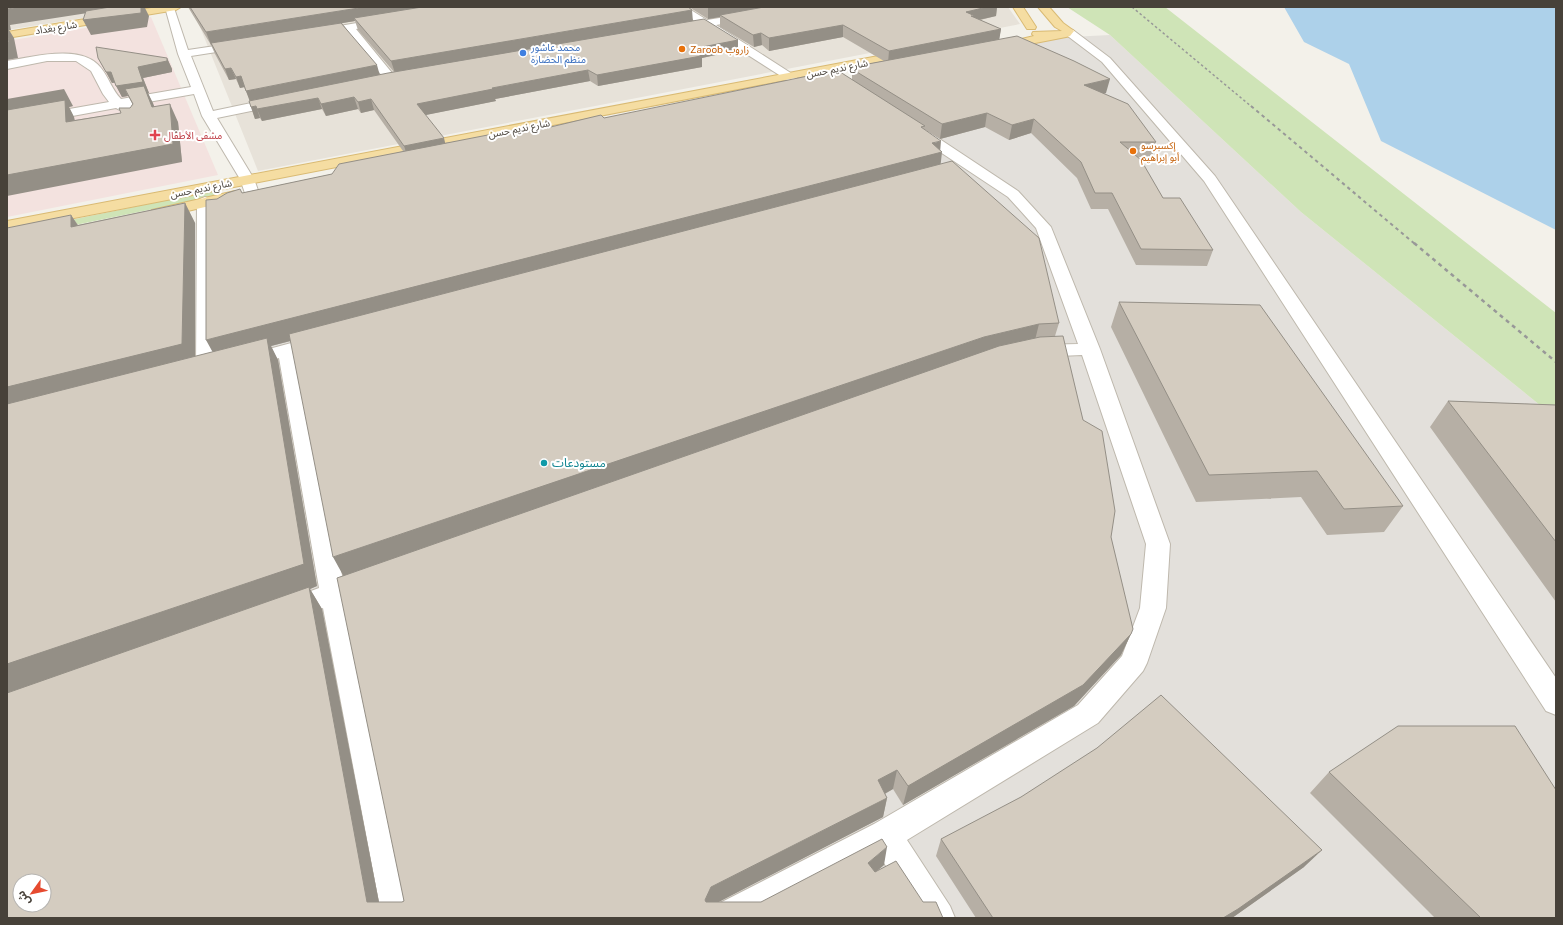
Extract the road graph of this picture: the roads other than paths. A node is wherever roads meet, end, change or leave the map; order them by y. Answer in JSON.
{"nodes":[{"id":1,"x":679,"y":7,"type":"edge"},
{"id":2,"x":805,"y":7,"type":"edge"},
{"id":3,"x":1018,"y":7,"type":"edge"},
{"id":4,"x":1043,"y":7,"type":"edge"},
{"id":5,"x":173,"y":8,"type":"edge"},
{"id":6,"x":397,"y":21,"type":"edge"},
{"id":7,"x":704,"y":24,"type":"junction"},
{"id":8,"x":349,"y":28,"type":"junction"},
{"id":9,"x":1031,"y":28,"type":"junction"},
{"id":10,"x":672,"y":29,"type":"edge"},
{"id":11,"x":1055,"y":31,"type":"junction"},
{"id":12,"x":1069,"y":32,"type":"joint"},
{"id":13,"x":7,"y":35,"type":"edge"},
{"id":14,"x":302,"y":36,"type":"edge"},
{"id":15,"x":992,"y":36,"type":"edge"},
{"id":16,"x":255,"y":43,"type":"edge"},
{"id":17,"x":1085,"y":44,"type":"junction"},
{"id":18,"x":923,"y":50,"type":"edge"},
{"id":19,"x":983,"y":50,"type":"edge"},
{"id":20,"x":184,"y":54,"type":"junction"},
{"id":21,"x":915,"y":64,"type":"edge"},
{"id":22,"x":7,"y":65,"type":"edge"},
{"id":23,"x":406,"y":76,"type":"edge"},
{"id":24,"x":791,"y":77,"type":"junction"},
{"id":25,"x":391,"y":79,"type":"junction"},
{"id":26,"x":838,"y":79,"type":"junction"},
{"id":27,"x":376,"y":82,"type":"edge"},
{"id":28,"x":199,"y":90,"type":"junction"},
{"id":29,"x":109,"y":94,"type":"junction"},
{"id":30,"x":292,"y":99,"type":"edge"},
{"id":31,"x":118,"y":104,"type":"junction"},
{"id":32,"x":7,"y":112,"type":"edge"},
{"id":33,"x":209,"y":116,"type":"junction"},
{"id":34,"x":896,"y":117,"type":"edge"},
{"id":35,"x":134,"y":121,"type":"edge"},
{"id":36,"x":7,"y":124,"type":"edge"},
{"id":37,"x":384,"y":167,"type":"edge"},
{"id":38,"x":974,"y":167,"type":"junction"},
{"id":39,"x":950,"y":173,"type":"edge"},
{"id":40,"x":247,"y":179,"type":"junction"},
{"id":41,"x":266,"y":190,"type":"edge"},
{"id":42,"x":251,"y":193,"type":"junction"},
{"id":43,"x":205,"y":202,"type":"junction"},
{"id":44,"x":144,"y":215,"type":"edge"},
{"id":45,"x":7,"y":226,"type":"edge"},
{"id":46,"x":334,"y":338,"type":"edge"},
{"id":47,"x":1090,"y":349,"type":"junction"},
{"id":48,"x":287,"y":350,"type":"junction"},
{"id":49,"x":1019,"y":355,"type":"edge"},
{"id":50,"x":386,"y":575,"type":"edge"},
{"id":51,"x":333,"y":594,"type":"junction"},
{"id":52,"x":266,"y":617,"type":"edge"},
{"id":53,"x":1556,"y":702,"type":"edge"},
{"id":54,"x":885,"y":835,"type":"junction"},
{"id":55,"x":399,"y":918,"type":"edge"},
{"id":56,"x":726,"y":918,"type":"edge"},
{"id":57,"x":938,"y":918,"type":"edge"}],
"edges":[{"from":1,"to":7,"type":"street"},
{"from":2,"to":7,"type":"street"},
{"from":3,"to":9,"type":"main road"},
{"from":4,"to":11,"type":"main road"},
{"from":5,"to":13,"type":"main road","name":"شارع بغداد"},
{"from":5,"to":20,"type":"street"},
{"from":6,"to":8,"type":"street"},
{"from":7,"to":10,"type":"street"},
{"from":7,"to":24,"type":"street"},
{"from":8,"to":14,"type":"street"},
{"from":8,"to":25,"type":"street"},
{"from":9,"to":11,"type":"main road"},
{"from":9,"to":15,"type":"main road"},
{"from":11,"to":12,"type":"main road"},
{"from":11,"to":17,"type":"street"},
{"from":11,"to":19,"type":"main road"},
{"from":12,"to":17,"type":"street"},
{"from":16,"to":20,"type":"street"},
{"from":17,"to":53,"type":"street"},
{"from":18,"to":26,"type":"main road","name":"شارع نديم حسن"},
{"from":20,"to":28,"type":"street"},
{"from":21,"to":26,"type":"main road","name":"شارع نديم حسن"},
{"from":22,"to":29,"type":"street"},
{"from":23,"to":25,"type":"street"},
{"from":24,"to":26,"type":"main road","name":"شارع نديم حسن"},
{"from":24,"to":40,"type":"main road","name":"شارع نديم حسن"},
{"from":25,"to":27,"type":"street"},
{"from":26,"to":37,"type":"main road","name":"شارع نديم حسن"},
{"from":28,"to":31,"type":"street"},
{"from":28,"to":33,"type":"street"},
{"from":29,"to":31,"type":"street"},
{"from":29,"to":32,"type":"street"},
{"from":30,"to":33,"type":"street"},
{"from":31,"to":35,"type":"street"},
{"from":31,"to":36,"type":"street"},
{"from":33,"to":40,"type":"street"},
{"from":34,"to":38,"type":"street"},
{"from":38,"to":39,"type":"street"},
{"from":38,"to":47,"type":"street"},
{"from":40,"to":42,"type":"street"},
{"from":40,"to":45,"type":"main road","name":"شارع نديم حسن"},
{"from":41,"to":42,"type":"main road","name":"شارع نديم حسن"},
{"from":42,"to":43,"type":"main road","name":"شارع نديم حسن"},
{"from":43,"to":44,"type":"main road","name":"شارع نديم حسن"},
{"from":43,"to":48,"type":"street"},
{"from":46,"to":48,"type":"street"},
{"from":47,"to":49,"type":"street"},
{"from":47,"to":54,"type":"street"},
{"from":48,"to":51,"type":"street"},
{"from":50,"to":51,"type":"street"},
{"from":51,"to":52,"type":"street"},
{"from":51,"to":55,"type":"street"},
{"from":54,"to":56,"type":"street"},
{"from":54,"to":57,"type":"street"}]}
